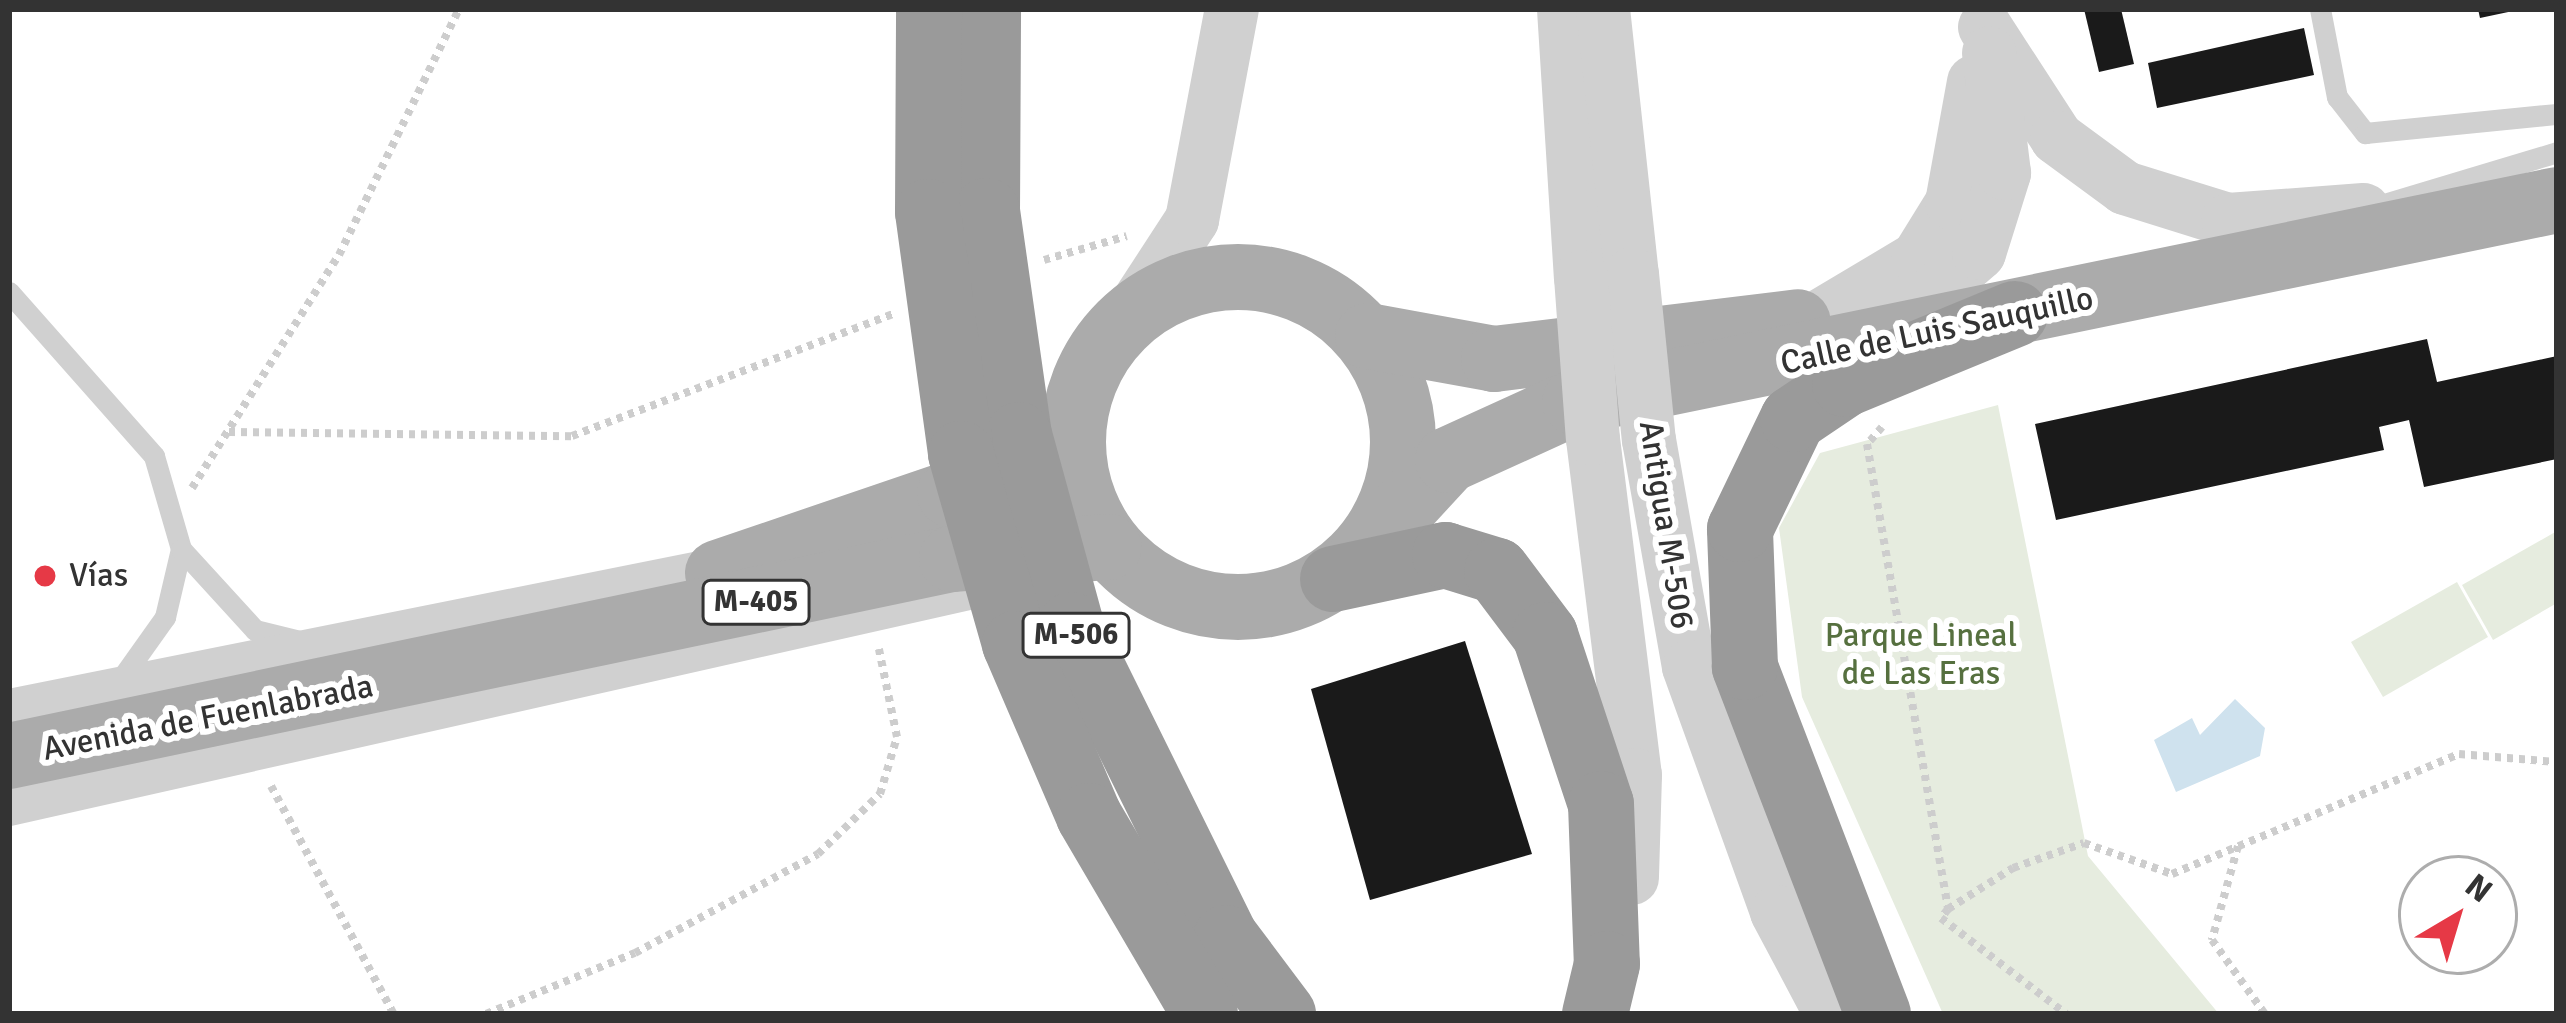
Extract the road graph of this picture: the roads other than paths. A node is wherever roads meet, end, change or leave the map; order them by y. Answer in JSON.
{"nodes":[{"id":1,"x":929,"y":9,"type":"edge"},
{"id":2,"x":988,"y":9,"type":"edge"},
{"id":3,"x":1232,"y":9,"type":"edge"},
{"id":4,"x":1564,"y":9,"type":"edge"},
{"id":5,"x":1603,"y":9,"type":"edge"},
{"id":6,"x":1633,"y":9,"type":"edge"},
{"id":7,"x":2320,"y":9,"type":"edge"},
{"id":8,"x":1984,"y":18,"type":"edge"},
{"id":9,"x":2557,"y":114,"type":"edge"},
{"id":10,"x":2557,"y":152,"type":"edge"},
{"id":11,"x":2557,"y":167,"type":"edge"},
{"id":12,"x":2557,"y":200,"type":"edge"},
{"id":13,"x":2364,"y":210,"type":"junction"},
{"id":14,"x":958,"y":212,"type":"junction"},
{"id":15,"x":1614,"y":262,"type":"junction"},
{"id":16,"x":9,"y":292,"type":"edge"},
{"id":17,"x":1132,"y":312,"type":"junction"},
{"id":18,"x":2015,"y":314,"type":"junction"},
{"id":19,"x":1814,"y":320,"type":"junction"},
{"id":20,"x":1912,"y":323,"type":"junction"},
{"id":21,"x":1368,"y":336,"type":"junction"},
{"id":22,"x":1075,"y":405,"type":"junction"},
{"id":23,"x":181,"y":550,"type":"junction"},
{"id":24,"x":1120,"y":556,"type":"junction"},
{"id":25,"x":753,"y":561,"type":"junction"},
{"id":26,"x":1348,"y":566,"type":"junction"},
{"id":27,"x":324,"y":646,"type":"junction"},
{"id":28,"x":407,"y":679,"type":"junction"},
{"id":29,"x":114,"y":688,"type":"junction"},
{"id":30,"x":9,"y":710,"type":"edge"},
{"id":31,"x":9,"y":757,"type":"edge"},
{"id":32,"x":9,"y":805,"type":"edge"},
{"id":33,"x":1601,"y":989,"type":"edge"},
{"id":34,"x":1205,"y":1014,"type":"edge"},
{"id":35,"x":1283,"y":1014,"type":"edge"},
{"id":36,"x":1831,"y":1014,"type":"edge"},
{"id":37,"x":1878,"y":1014,"type":"edge"}],
"edges":[{"from":1,"to":14,"type":"highway","number":"M-506"},
{"from":2,"to":14,"type":"highway","number":"M-506"},
{"from":3,"to":17,"type":"street"},
{"from":4,"to":15,"type":"street","name":"Antigua M-506"},
{"from":5,"to":15,"type":"street","name":"Antigua M-506"},
{"from":6,"to":15,"type":"street"},
{"from":7,"to":9,"type":"lane"},
{"from":8,"to":13,"type":"street"},
{"from":8,"to":19,"type":"street"},
{"from":8,"to":20,"type":"street"},
{"from":10,"to":13,"type":"lane"},
{"from":11,"to":13,"type":"main road","name":"Calle de Luis Sauquillo"},
{"from":12,"to":18,"type":"main road","name":"Calle de Luis Sauquillo"},
{"from":13,"to":20,"type":"main road","name":"Calle de Luis Sauquillo"},
{"from":14,"to":34,"type":"highway","number":"M-506","bridge":true},
{"from":14,"to":35,"type":"highway","number":"M-506","bridge":true},
{"from":15,"to":33,"type":"street","name":"Antigua M-506","bridge":true},
{"from":15,"to":36,"type":"street","name":"Antigua M-506","bridge":true},
{"from":16,"to":23,"type":"lane"},
{"from":17,"to":21,"type":"main road"},
{"from":17,"to":22,"type":"main road","number":"M-405"},
{"from":18,"to":20,"type":"main road","name":"Calle de Luis Sauquillo"},
{"from":18,"to":37,"type":"highway"},
{"from":19,"to":20,"type":"main road","name":"Calle de Luis Sauquillo"},
{"from":19,"to":21,"type":"main road","name":"Calle de Luis Sauquillo"},
{"from":20,"to":26,"type":"main road","name":"Calle de Luis Sauquillo"},
{"from":21,"to":26,"type":"main road"},
{"from":22,"to":24,"type":"main road","number":"M-405"},
{"from":22,"to":25,"type":"main road","number":"M-405"},
{"from":23,"to":27,"type":"lane"},
{"from":23,"to":29,"type":"lane"},
{"from":24,"to":26,"type":"main road"},
{"from":24,"to":28,"type":"main road","number":"M-405"},
{"from":24,"to":32,"type":"street"},
{"from":25,"to":27,"type":"street"},
{"from":25,"to":28,"type":"main road","number":"M-405"},
{"from":26,"to":33,"type":"highway"},
{"from":27,"to":29,"type":"street"},
{"from":28,"to":31,"type":"main road","name":"Avenida de Fuenlabrada","number":"M-405"},
{"from":29,"to":30,"type":"street"}]}
